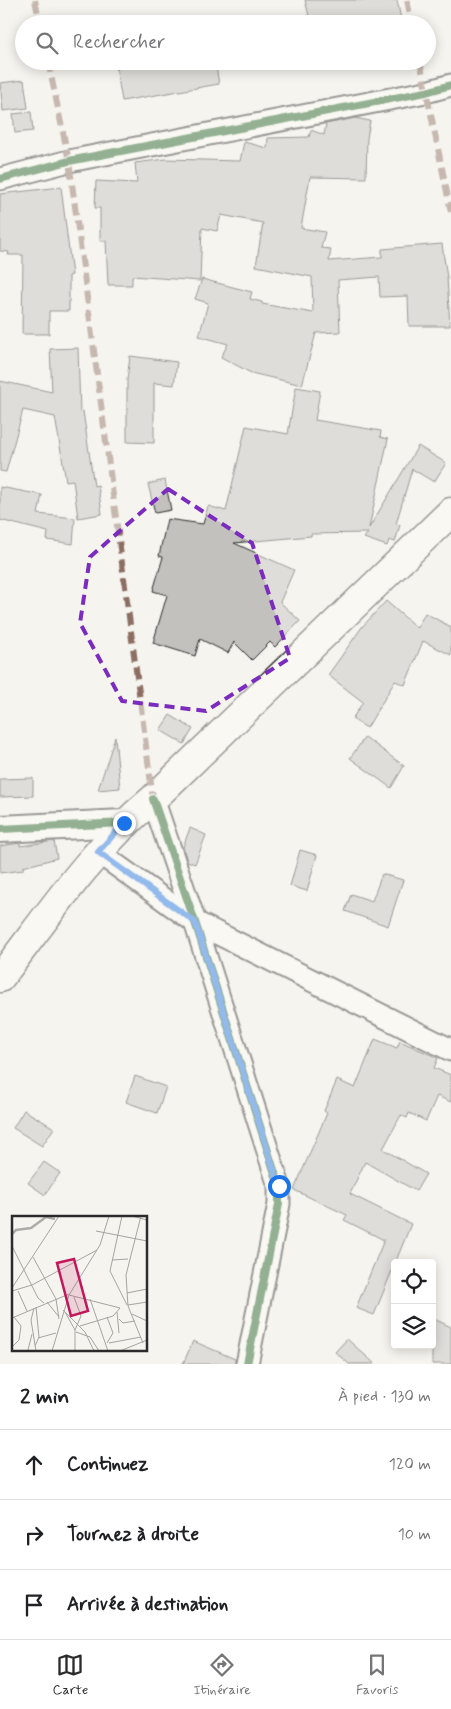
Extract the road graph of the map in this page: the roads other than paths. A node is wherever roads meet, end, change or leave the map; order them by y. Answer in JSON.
{"nodes":[{"id":1,"x":451,"y":85,"type":"edge"},
{"id":2,"x":0,"y":179,"type":"edge"},
{"id":3,"x":451,"y":512,"type":"edge"},
{"id":4,"x":153,"y":799,"type":"junction"},
{"id":5,"x":124,"y":823,"type":"junction"},
{"id":6,"x":0,"y":829,"type":"edge"},
{"id":7,"x":98,"y":852,"type":"junction"},
{"id":8,"x":195,"y":922,"type":"junction"},
{"id":9,"x":0,"y":978,"type":"edge"},
{"id":10,"x":451,"y":1050,"type":"edge"},
{"id":11,"x":247,"y":1364,"type":"edge"}],
"edges":[{"from":1,"to":2,"type":"street"},
{"from":3,"to":4,"type":"main road"},
{"from":4,"to":5,"type":"main road"},
{"from":4,"to":8,"type":"street"},
{"from":5,"to":6,"type":"street"},
{"from":5,"to":7,"type":"main road"},
{"from":7,"to":8,"type":"street"},
{"from":7,"to":9,"type":"main road"},
{"from":8,"to":10,"type":"street"},
{"from":8,"to":11,"type":"street"}]}
